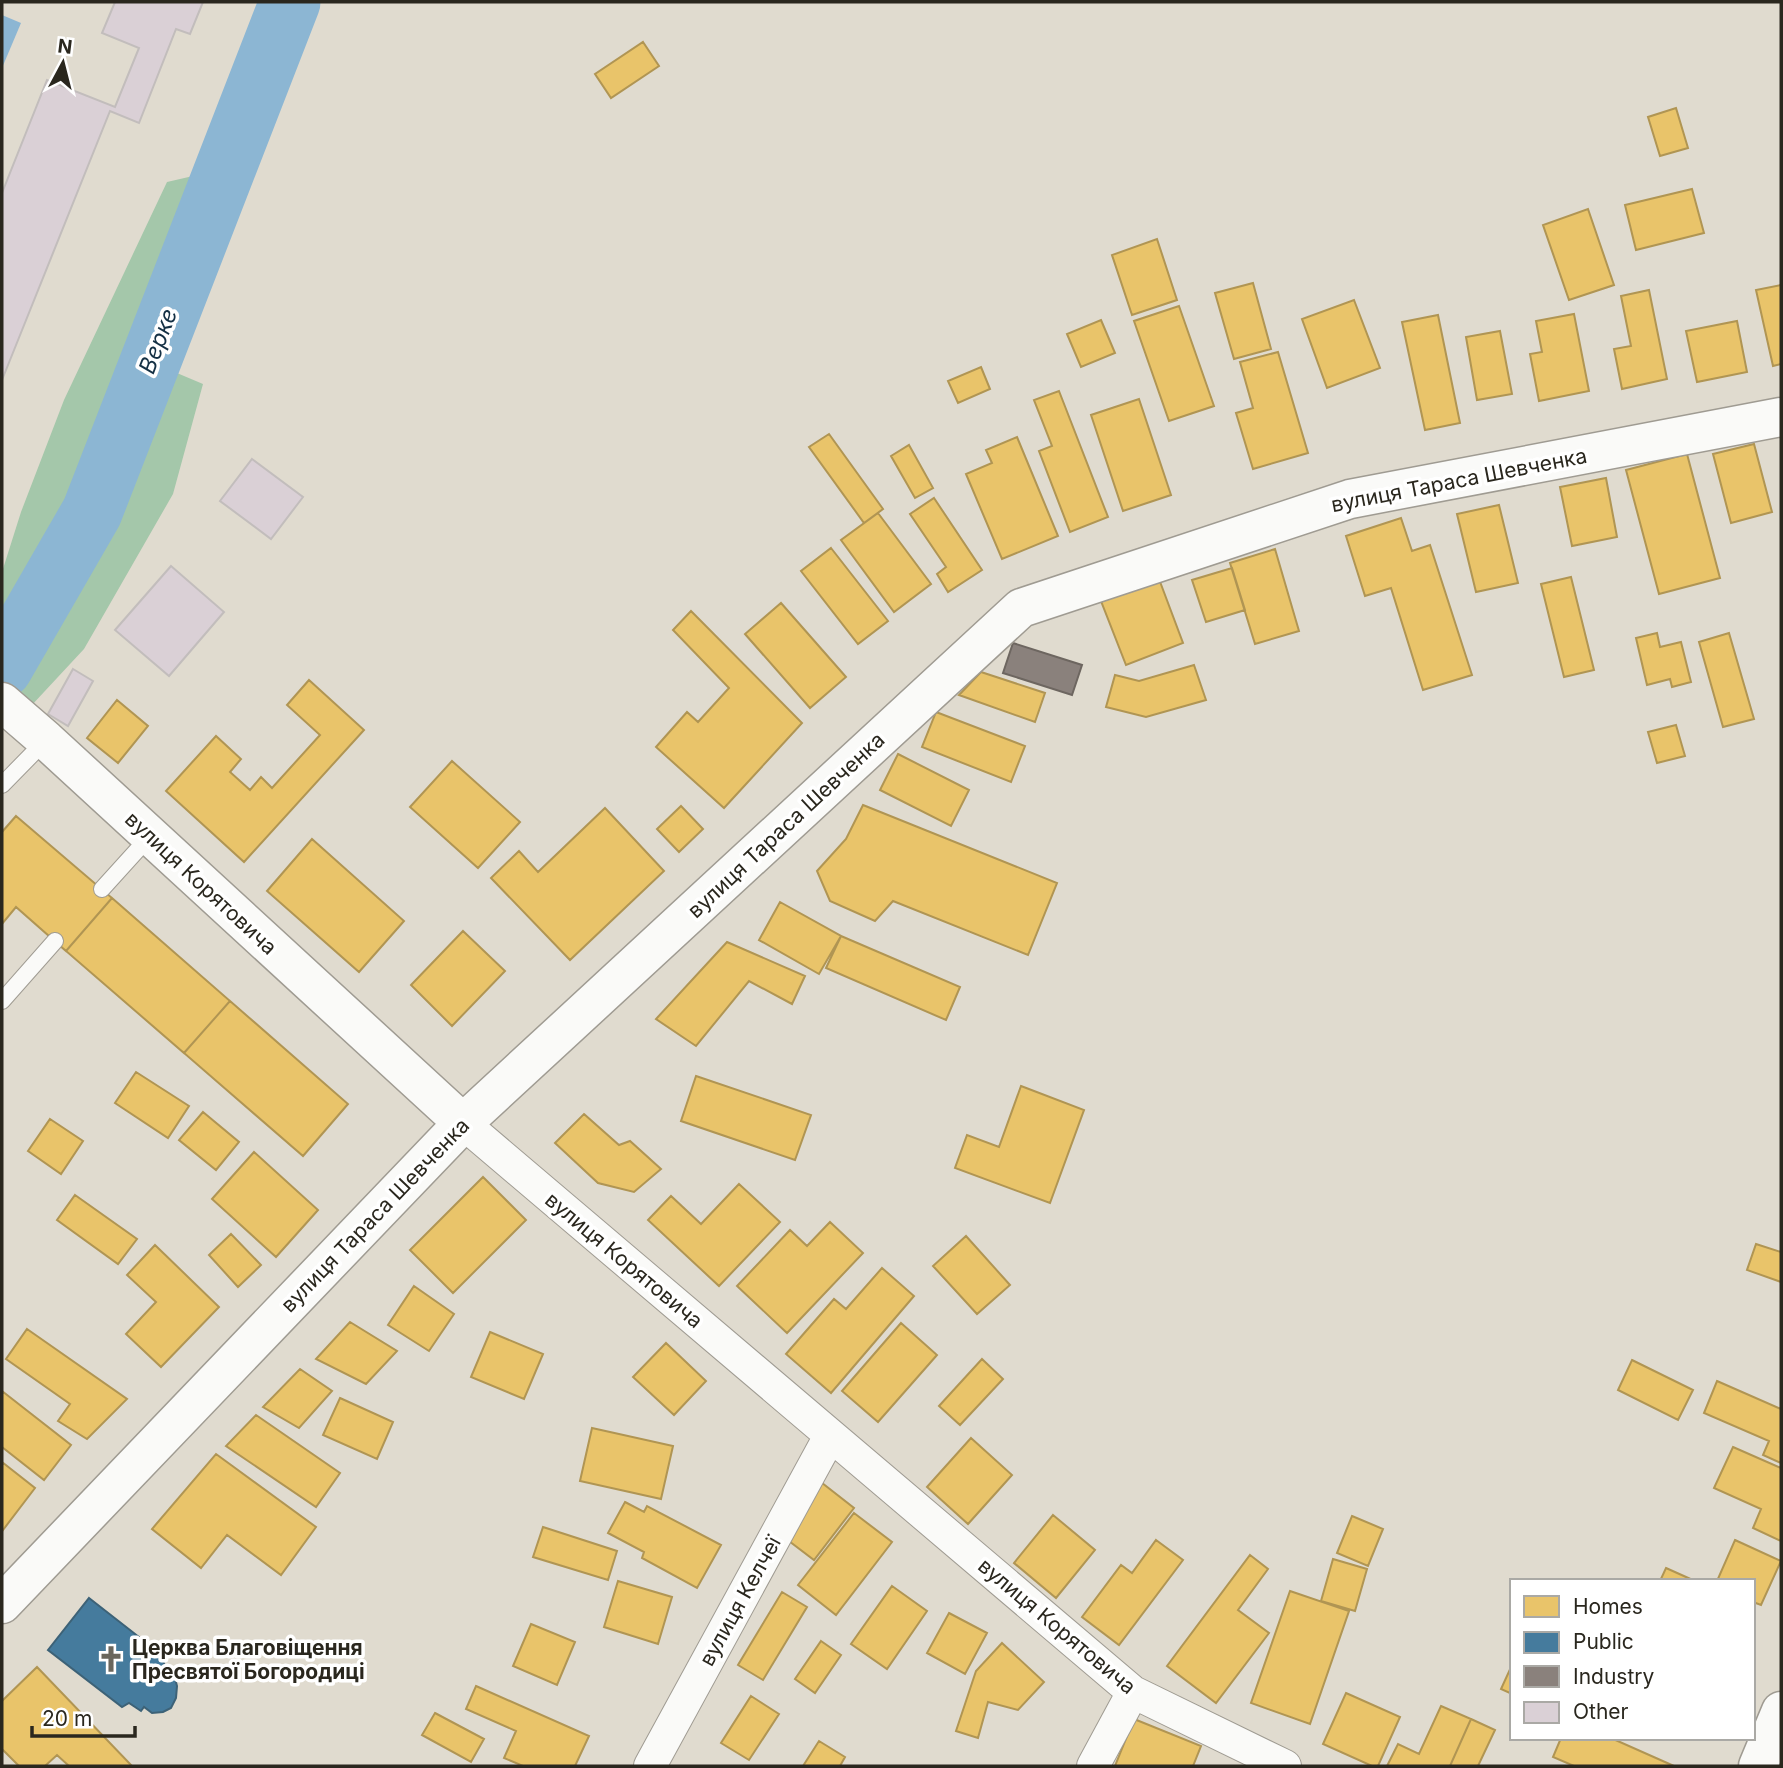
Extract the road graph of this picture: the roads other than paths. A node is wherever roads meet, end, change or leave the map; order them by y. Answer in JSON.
{"nodes":[{"id":1,"x":1781,"y":417,"type":"edge"},
{"id":2,"x":2,"y":702,"type":"edge"},
{"id":3,"x":46,"y":740,"type":"junction"},
{"id":4,"x":2,"y":785,"type":"edge"},
{"id":5,"x":150,"y":836,"type":"junction"},
{"id":6,"x":102,"y":889,"type":"dead end"},
{"id":7,"x":55,"y":941,"type":"dead end"},
{"id":8,"x":2,"y":1001,"type":"edge"},
{"id":9,"x":463,"y":1123,"type":"junction"},
{"id":10,"x":830,"y":1436,"type":"junction"},
{"id":11,"x":2,"y":1604,"type":"edge"},
{"id":12,"x":1133,"y":1692,"type":"junction"},
{"id":13,"x":1781,"y":1711,"type":"edge"},
{"id":14,"x":650,"y":1766,"type":"edge"},
{"id":15,"x":1093,"y":1766,"type":"edge"},
{"id":16,"x":1285,"y":1766,"type":"edge"},
{"id":17,"x":1758,"y":1766,"type":"edge"}],
"edges":[{"from":1,"to":9,"type":"street","name":"вулиця Тараса Шевченка"},
{"from":2,"to":3,"type":"street","name":"вулиця Корятовича"},
{"from":3,"to":4,"type":"lane"},
{"from":3,"to":5,"type":"street","name":"вулиця Корятовича"},
{"from":5,"to":6,"type":"lane"},
{"from":5,"to":9,"type":"street","name":"вулиця Корятовича"},
{"from":7,"to":8,"type":"lane"},
{"from":9,"to":10,"type":"street","name":"вулиця Корятовича"},
{"from":9,"to":11,"type":"street","name":"вулиця Тараса Шевченка"},
{"from":10,"to":12,"type":"street","name":"вулиця Корятовича"},
{"from":10,"to":14,"type":"street","name":"вулиця Келчеї"},
{"from":12,"to":15,"type":"street"},
{"from":12,"to":16,"type":"street","name":"вулиця Корятовича"},
{"from":13,"to":17,"type":"street"}]}
